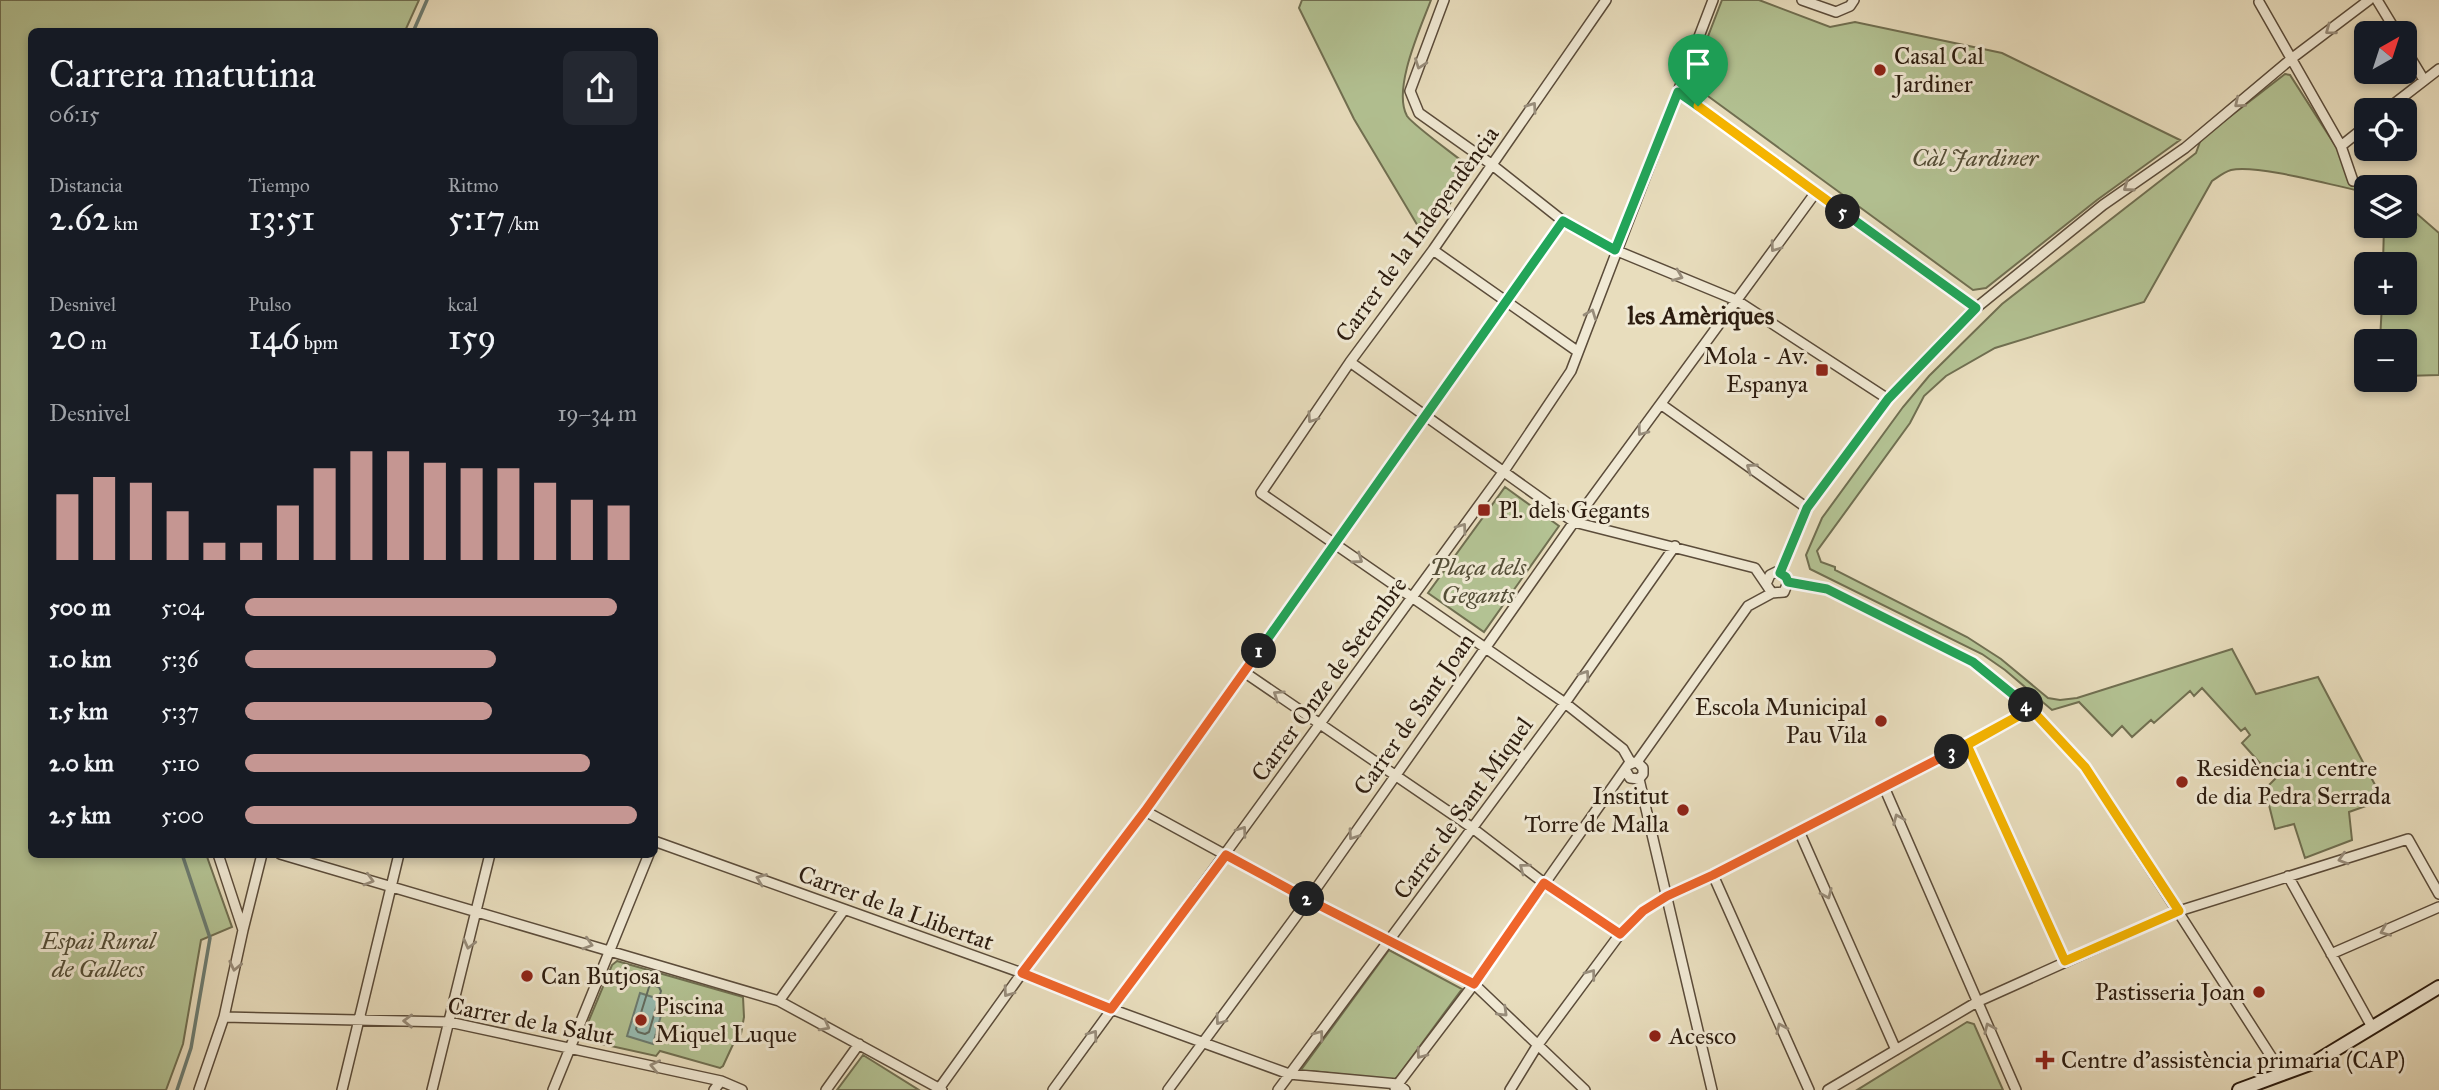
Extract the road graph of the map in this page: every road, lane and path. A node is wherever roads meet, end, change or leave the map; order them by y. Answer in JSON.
{"nodes":[{"id":1,"x":1444,"y":0,"type":"edge"},
{"id":2,"x":1606,"y":0,"type":"edge"},
{"id":3,"x":1713,"y":0,"type":"edge"},
{"id":4,"x":1802,"y":0,"type":"edge"},
{"id":5,"x":1854,"y":0,"type":"edge"},
{"id":6,"x":2369,"y":0,"type":"edge"},
{"id":7,"x":2377,"y":0,"type":"edge"},
{"id":8,"x":2259,"y":2,"type":"dead end"},
{"id":9,"x":2390,"y":21,"type":"edge"},
{"id":10,"x":2291,"y":59,"type":"junction"},
{"id":11,"x":2417,"y":68,"type":"edge"},
{"id":12,"x":2439,"y":68,"type":"edge"},
{"id":13,"x":2424,"y":80,"type":"junction"},
{"id":14,"x":1678,"y":92,"type":"junction"},
{"id":15,"x":2401,"y":98,"type":"edge"},
{"id":16,"x":2354,"y":136,"type":"edge"},
{"id":17,"x":2341,"y":146,"type":"junction"},
{"id":18,"x":1491,"y":164,"type":"junction"},
{"id":19,"x":2353,"y":181,"type":"dead end"},
{"id":20,"x":1816,"y":192,"type":"junction"},
{"id":21,"x":1563,"y":221,"type":"junction"},
{"id":22,"x":1433,"y":250,"type":"junction"},
{"id":23,"x":1615,"y":250,"type":"junction"},
{"id":24,"x":1506,"y":300,"type":"junction"},
{"id":25,"x":1736,"y":300,"type":"junction"},
{"id":26,"x":1976,"y":308,"type":"junction"},
{"id":27,"x":1577,"y":351,"type":"junction"},
{"id":28,"x":1350,"y":362,"type":"junction"},
{"id":29,"x":1888,"y":399,"type":"junction"},
{"id":30,"x":1662,"y":405,"type":"junction"},
{"id":31,"x":1427,"y":415,"type":"junction"},
{"id":32,"x":1504,"y":471,"type":"junction"},
{"id":33,"x":1807,"y":508,"type":"junction"},
{"id":34,"x":1574,"y":522,"type":"junction"},
{"id":35,"x":1334,"y":543,"type":"junction"},
{"id":36,"x":1675,"y":546,"type":"junction"},
{"id":37,"x":1780,"y":573,"type":"junction"},
{"id":38,"x":1767,"y":582,"type":"junction"},
{"id":39,"x":1788,"y":582,"type":"junction"},
{"id":40,"x":1772,"y":593,"type":"junction"},
{"id":41,"x":1412,"y":597,"type":"junction"},
{"id":42,"x":1483,"y":648,"type":"junction"},
{"id":43,"x":1244,"y":672,"type":"junction"},
{"id":44,"x":1565,"y":703,"type":"junction"},
{"id":45,"x":2031,"y":709,"type":"junction"},
{"id":46,"x":1321,"y":724,"type":"junction"},
{"id":47,"x":1967,"y":745,"type":"junction"},
{"id":48,"x":1631,"y":765,"type":"junction"},
{"id":49,"x":1394,"y":776,"type":"junction"},
{"id":50,"x":1639,"y":779,"type":"junction"},
{"id":51,"x":1884,"y":787,"type":"junction"},
{"id":52,"x":1145,"y":811,"type":"junction"},
{"id":53,"x":1471,"y":827,"type":"junction"},
{"id":54,"x":1799,"y":831,"type":"junction"},
{"id":55,"x":658,"y":842,"type":"edge"},
{"id":56,"x":1226,"y":855,"type":"junction"},
{"id":57,"x":219,"y":858,"type":"edge"},
{"id":58,"x":261,"y":858,"type":"edge"},
{"id":59,"x":293,"y":858,"type":"edge"},
{"id":60,"x":398,"y":858,"type":"edge"},
{"id":61,"x":489,"y":858,"type":"edge"},
{"id":62,"x":647,"y":858,"type":"edge"},
{"id":63,"x":1713,"y":875,"type":"junction"},
{"id":64,"x":2288,"y":876,"type":"junction"},
{"id":65,"x":1544,"y":883,"type":"junction"},
{"id":66,"x":391,"y":887,"type":"junction"},
{"id":67,"x":2439,"y":894,"type":"edge"},
{"id":68,"x":1667,"y":896,"type":"junction"},
{"id":69,"x":1308,"y":900,"type":"junction"},
{"id":70,"x":2439,"y":907,"type":"edge"},
{"id":71,"x":844,"y":910,"type":"junction"},
{"id":72,"x":477,"y":911,"type":"junction"},
{"id":73,"x":2179,"y":911,"type":"junction"},
{"id":74,"x":243,"y":930,"type":"junction"},
{"id":75,"x":1620,"y":934,"type":"junction"},
{"id":76,"x":1390,"y":941,"type":"junction"},
{"id":77,"x":610,"y":951,"type":"junction"},
{"id":78,"x":2331,"y":954,"type":"junction"},
{"id":79,"x":2065,"y":961,"type":"junction"},
{"id":80,"x":1022,"y":973,"type":"junction"},
{"id":81,"x":1474,"y":984,"type":"junction"},
{"id":82,"x":2438,"y":990,"type":"edge"},
{"id":83,"x":779,"y":1002,"type":"junction"},
{"id":84,"x":1977,"y":1002,"type":"junction"},
{"id":85,"x":1111,"y":1009,"type":"junction"},
{"id":86,"x":224,"y":1017,"type":"junction"},
{"id":87,"x":358,"y":1021,"type":"junction"},
{"id":88,"x":449,"y":1021,"type":"junction"},
{"id":89,"x":2372,"y":1027,"type":"junction"},
{"id":90,"x":859,"y":1044,"type":"junction"},
{"id":91,"x":1202,"y":1044,"type":"junction"},
{"id":92,"x":1537,"y":1046,"type":"junction"},
{"id":93,"x":571,"y":1047,"type":"junction"},
{"id":94,"x":1896,"y":1050,"type":"junction"},
{"id":95,"x":1289,"y":1074,"type":"junction"},
{"id":96,"x":2283,"y":1075,"type":"junction"},
{"id":97,"x":722,"y":1081,"type":"junction"},
{"id":98,"x":1399,"y":1088,"type":"edge"},
{"id":99,"x":199,"y":1090,"type":"edge"},
{"id":100,"x":342,"y":1090,"type":"edge"},
{"id":101,"x":432,"y":1090,"type":"edge"},
{"id":102,"x":553,"y":1090,"type":"edge"},
{"id":103,"x":714,"y":1090,"type":"edge"},
{"id":104,"x":742,"y":1090,"type":"edge"},
{"id":105,"x":826,"y":1090,"type":"edge"},
{"id":106,"x":940,"y":1090,"type":"edge"},
{"id":107,"x":1054,"y":1090,"type":"edge"},
{"id":108,"x":1168,"y":1090,"type":"edge"},
{"id":109,"x":1278,"y":1090,"type":"edge"},
{"id":110,"x":1510,"y":1090,"type":"edge"},
{"id":111,"x":1585,"y":1090,"type":"edge"},
{"id":112,"x":1712,"y":1090,"type":"edge"},
{"id":113,"x":1809,"y":1090,"type":"edge"},
{"id":114,"x":1828,"y":1090,"type":"edge"},
{"id":115,"x":2017,"y":1090,"type":"edge"},
{"id":116,"x":2239,"y":1090,"type":"edge"}],
"edges":[{"from":1,"to":18,"type":"street","one_way":true},
{"from":18,"to":2,"type":"street","name":"Carrer de la Independència","one_way":true},
{"from":3,"to":14,"type":"street","name":"Carrer Onze de Setembre"},
{"from":4,"to":5,"type":"street"},
{"from":6,"to":10,"type":"street","one_way":true},
{"from":7,"to":9,"type":"street"},
{"from":8,"to":10,"type":"street"},
{"from":10,"to":17,"type":"street"},
{"from":10,"to":26,"type":"street","one_way":true},
{"from":11,"to":13,"type":"street"},
{"from":12,"to":13,"type":"street"},
{"from":13,"to":15,"type":"street"},
{"from":14,"to":20,"type":"street"},
{"from":14,"to":23,"type":"street","name":"Carrer Onze de Setembre"},
{"from":16,"to":17,"type":"street"},
{"from":17,"to":19,"type":"street"},
{"from":18,"to":21,"type":"street"},
{"from":18,"to":22,"type":"street","name":"Carrer de la Independència"},
{"from":20,"to":25,"type":"street","name":"Carrer de Sant Joan","one_way":true},
{"from":20,"to":26,"type":"street"},
{"from":21,"to":23,"type":"street"},
{"from":21,"to":24,"type":"street"},
{"from":22,"to":24,"type":"street"},
{"from":22,"to":28,"type":"street","name":"Carrer de la Independència"},
{"from":23,"to":25,"type":"street","one_way":true},
{"from":27,"to":23,"type":"street","name":"Carrer Onze de Setembre","one_way":true},
{"from":24,"to":27,"type":"street"},
{"from":24,"to":31,"type":"street"},
{"from":25,"to":29,"type":"street"},
{"from":25,"to":30,"type":"street","name":"Carrer de Sant Joan"},
{"from":26,"to":29,"type":"street"},
{"from":27,"to":32,"type":"street","name":"Carrer Onze de Setembre"},
{"from":28,"to":31,"type":"street"},
{"from":28,"to":35,"type":"street","name":"Carrer de la Independència","one_way":true},
{"from":29,"to":33,"type":"street"},
{"from":33,"to":30,"type":"street","one_way":true},
{"from":30,"to":34,"type":"street","name":"Carrer de Sant Joan","one_way":true},
{"from":31,"to":32,"type":"street"},
{"from":31,"to":35,"type":"street"},
{"from":32,"to":34,"type":"street"},
{"from":41,"to":32,"type":"street","name":"Carrer Onze de Setembre","one_way":true},
{"from":33,"to":37,"type":"street"},
{"from":34,"to":36,"type":"street"},
{"from":34,"to":42,"type":"street","name":"Carrer de Sant Joan"},
{"from":35,"to":41,"type":"street","one_way":true},
{"from":35,"to":43,"type":"street"},
{"from":36,"to":38,"type":"street"},
{"from":44,"to":36,"type":"street","name":"Carrer de Sant Miquel","one_way":true},
{"from":37,"to":38,"type":"street"},
{"from":37,"to":39,"type":"street"},
{"from":38,"to":40,"type":"street"},
{"from":39,"to":40,"type":"street"},
{"from":39,"to":45,"type":"street"},
{"from":40,"to":48,"type":"street"},
{"from":41,"to":42,"type":"street"},
{"from":41,"to":46,"type":"street","name":"Carrer Onze de Setembre"},
{"from":42,"to":44,"type":"street"},
{"from":42,"to":49,"type":"street","name":"Carrer de Sant Joan"},
{"from":46,"to":43,"type":"street","one_way":true},
{"from":43,"to":52,"type":"street"},
{"from":44,"to":48,"type":"street"},
{"from":44,"to":53,"type":"street","name":"Carrer de Sant Miquel"},
{"from":45,"to":47,"type":"street"},
{"from":45,"to":73,"type":"street"},
{"from":46,"to":49,"type":"street"},
{"from":56,"to":46,"type":"street","name":"Carrer Onze de Setembre","one_way":true},
{"from":47,"to":51,"type":"street"},
{"from":47,"to":79,"type":"street"},
{"from":48,"to":50,"type":"street"},
{"from":48,"to":50,"type":"street"},
{"from":48,"to":65,"type":"street"},
{"from":49,"to":53,"type":"street"},
{"from":49,"to":69,"type":"street","name":"Carrer de Sant Joan","one_way":true},
{"from":50,"to":68,"type":"street"},
{"from":51,"to":54,"type":"street"},
{"from":84,"to":51,"type":"street","one_way":true},
{"from":52,"to":56,"type":"street"},
{"from":52,"to":80,"type":"street"},
{"from":65,"to":53,"type":"street","one_way":true},
{"from":53,"to":76,"type":"street","name":"Carrer de Sant Miquel"},
{"from":54,"to":63,"type":"street"},
{"from":54,"to":94,"type":"street","one_way":true},
{"from":71,"to":55,"type":"street","name":"Carrer de la Llibertat","one_way":true},
{"from":56,"to":69,"type":"street"},
{"from":56,"to":85,"type":"street","name":"Carrer Onze de Setembre"},
{"from":57,"to":74,"type":"street"},
{"from":58,"to":74,"type":"street"},
{"from":59,"to":66,"type":"street","one_way":true},
{"from":60,"to":66,"type":"street"},
{"from":61,"to":72,"type":"street"},
{"from":62,"to":77,"type":"street"},
{"from":63,"to":68,"type":"street"},
{"from":113,"to":63,"type":"street","one_way":true},
{"from":67,"to":64,"type":"street","one_way":true},
{"from":64,"to":73,"type":"street"},
{"from":64,"to":78,"type":"street"},
{"from":65,"to":75,"type":"street"},
{"from":65,"to":81,"type":"street"},
{"from":66,"to":72,"type":"street"},
{"from":66,"to":87,"type":"street"},
{"from":68,"to":75,"type":"street"},
{"from":68,"to":112,"type":"street"},
{"from":69,"to":76,"type":"street"},
{"from":69,"to":91,"type":"street","name":"Carrer de Sant Joan","one_way":true},
{"from":70,"to":78,"type":"street","one_way":true},
{"from":71,"to":80,"type":"street","name":"Carrer de la Llibertat"},
{"from":71,"to":83,"type":"street"},
{"from":72,"to":77,"type":"street","one_way":true},
{"from":72,"to":88,"type":"street","one_way":true},
{"from":73,"to":79,"type":"street"},
{"from":73,"to":96,"type":"street"},
{"from":74,"to":86,"type":"street","one_way":true},
{"from":92,"to":75,"type":"street","one_way":true},
{"from":76,"to":81,"type":"street"},
{"from":95,"to":76,"type":"street","name":"Carrer de Sant Miquel","one_way":true},
{"from":77,"to":83,"type":"street"},
{"from":77,"to":93,"type":"street"},
{"from":78,"to":89,"type":"street"},
{"from":79,"to":84,"type":"street"},
{"from":80,"to":85,"type":"street","name":"Carrer de la Llibertat"},
{"from":80,"to":106,"type":"street","one_way":true},
{"from":81,"to":92,"type":"street","one_way":true},
{"from":81,"to":98,"type":"street","one_way":true},
{"from":82,"to":89,"type":"street"},
{"from":83,"to":90,"type":"street","one_way":true},
{"from":84,"to":94,"type":"street"},
{"from":115,"to":84,"type":"street","one_way":true},
{"from":85,"to":91,"type":"street","name":"Carrer de la Llibertat"},
{"from":107,"to":85,"type":"street","name":"Carrer Onze de Setembre","one_way":true},
{"from":86,"to":87,"type":"street","name":"Carrer de la Salut"},
{"from":86,"to":99,"type":"street"},
{"from":88,"to":87,"type":"street","name":"Carrer de la Salut","one_way":true},
{"from":87,"to":100,"type":"street"},
{"from":88,"to":93,"type":"street","name":"Carrer de la Salut"},
{"from":88,"to":101,"type":"street"},
{"from":89,"to":96,"type":"street"},
{"from":90,"to":105,"type":"street"},
{"from":90,"to":106,"type":"street"},
{"from":91,"to":95,"type":"street","name":"Carrer de la Llibertat"},
{"from":91,"to":108,"type":"street","name":"Carrer de Sant Joan"},
{"from":92,"to":110,"type":"street"},
{"from":92,"to":111,"type":"street"},
{"from":97,"to":93,"type":"street","name":"Carrer de la Salut","one_way":true},
{"from":93,"to":102,"type":"street"},
{"from":94,"to":114,"type":"street"},
{"from":95,"to":98,"type":"street","name":"Carrer de la Llibertat"},
{"from":95,"to":109,"type":"street","name":"Carrer de Sant Miquel"},
{"from":96,"to":116,"type":"street"},
{"from":97,"to":103,"type":"street"},
{"from":97,"to":104,"type":"street","name":"Carrer de la Salut"}]}
